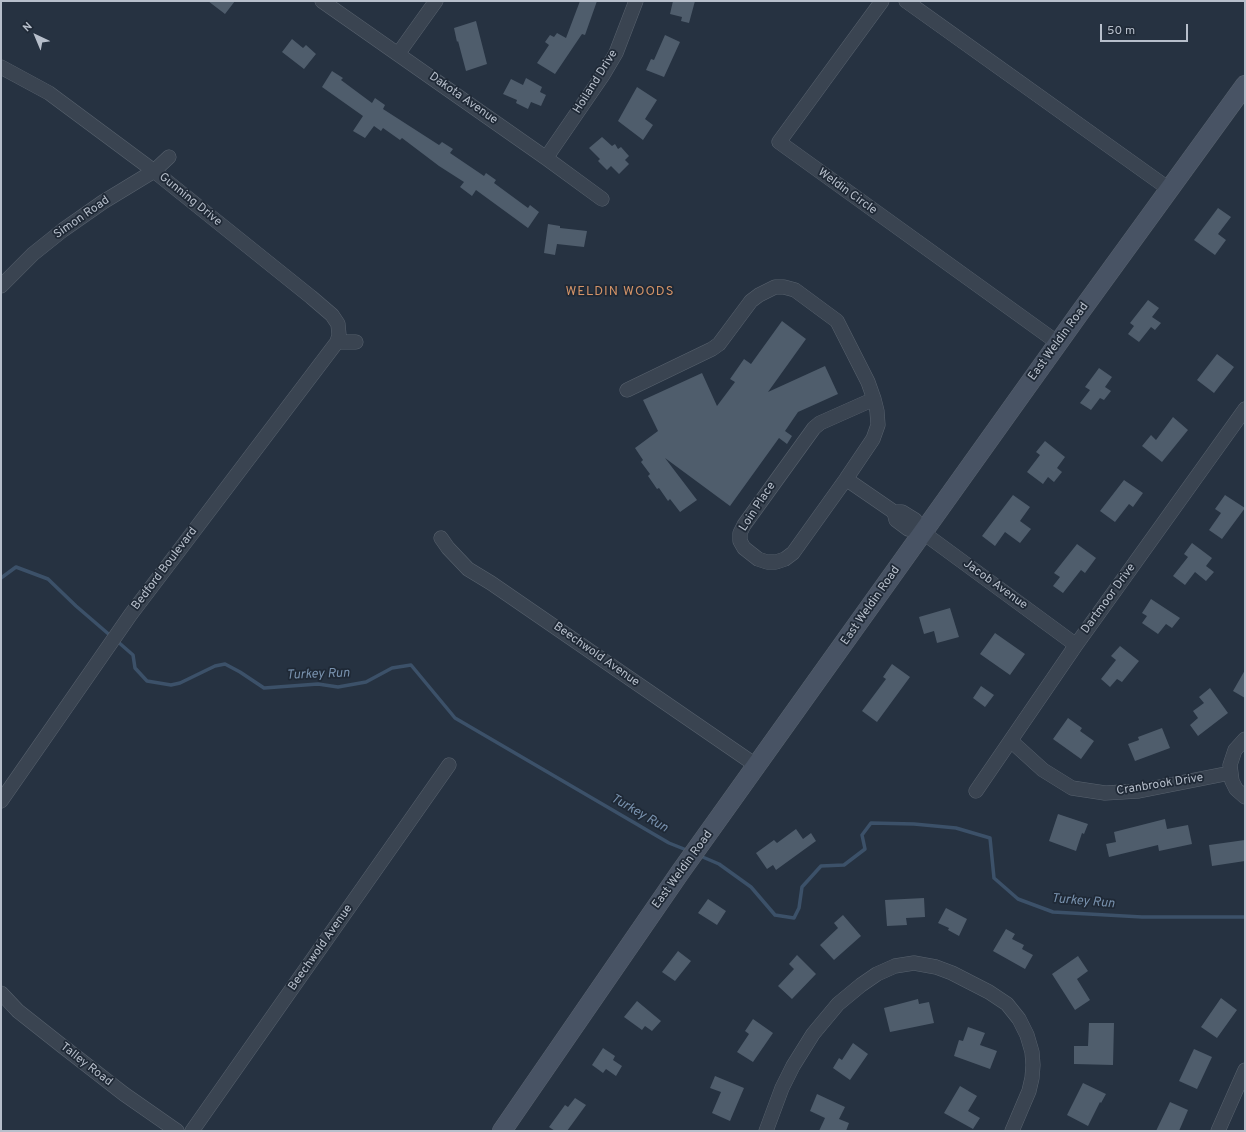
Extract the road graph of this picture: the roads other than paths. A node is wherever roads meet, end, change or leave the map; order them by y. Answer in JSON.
{"nodes":[{"id":1,"x":322,"y":1,"type":"edge"},
{"id":2,"x":436,"y":1,"type":"edge"},
{"id":3,"x":636,"y":1,"type":"edge"},
{"id":4,"x":882,"y":1,"type":"edge"},
{"id":5,"x":906,"y":1,"type":"edge"},
{"id":6,"x":398,"y":54,"type":"junction"},
{"id":7,"x":1,"y":67,"type":"edge"},
{"id":8,"x":1245,"y":85,"type":"edge"},
{"id":9,"x":169,"y":157,"type":"dead end"},
{"id":10,"x":546,"y":158,"type":"junction"},
{"id":11,"x":154,"y":171,"type":"junction"},
{"id":12,"x":1169,"y":189,"type":"junction"},
{"id":13,"x":602,"y":199,"type":"dead end"},
{"id":14,"x":1,"y":286,"type":"edge"},
{"id":15,"x":337,"y":342,"type":"junction"},
{"id":16,"x":356,"y":342,"type":"dead end"},
{"id":17,"x":1058,"y":343,"type":"junction"},
{"id":18,"x":627,"y":390,"type":"dead end"},
{"id":19,"x":874,"y":399,"type":"junction"},
{"id":20,"x":1245,"y":410,"type":"edge"},
{"id":21,"x":846,"y":479,"type":"junction"},
{"id":22,"x":919,"y":529,"type":"junction"},
{"id":23,"x":441,"y":538,"type":"dead end"},
{"id":24,"x":1076,"y":645,"type":"junction"},
{"id":25,"x":1245,"y":739,"type":"edge"},
{"id":26,"x":1011,"y":741,"type":"junction"},
{"id":27,"x":449,"y":764,"type":"dead end"},
{"id":28,"x":757,"y":766,"type":"junction"},
{"id":29,"x":1230,"y":773,"type":"junction"},
{"id":30,"x":976,"y":791,"type":"dead end"},
{"id":31,"x":1245,"y":797,"type":"edge"},
{"id":32,"x":1,"y":801,"type":"edge"},
{"id":33,"x":1,"y":992,"type":"edge"},
{"id":34,"x":1245,"y":1070,"type":"edge"},
{"id":35,"x":177,"y":1131,"type":"edge"},
{"id":36,"x":192,"y":1131,"type":"edge"},
{"id":37,"x":502,"y":1131,"type":"edge"},
{"id":38,"x":766,"y":1131,"type":"edge"},
{"id":39,"x":1012,"y":1131,"type":"edge"},
{"id":40,"x":1218,"y":1131,"type":"edge"}],
"edges":[{"from":1,"to":6,"type":"street","name":"Dakota Avenue"},
{"from":2,"to":6,"type":"street"},
{"from":3,"to":10,"type":"street","name":"Hoiland Drive"},
{"from":4,"to":17,"type":"street","name":"Weldin Circle"},
{"from":5,"to":12,"type":"street"},
{"from":6,"to":10,"type":"street","name":"Dakota Avenue"},
{"from":7,"to":11,"type":"street","name":"Gunning Drive"},
{"from":8,"to":12,"type":"street","name":"East Weldin Road"},
{"from":9,"to":11,"type":"street","name":"Simon Road"},
{"from":10,"to":13,"type":"street","name":"Dakota Avenue"},
{"from":11,"to":14,"type":"street","name":"Simon Road"},
{"from":11,"to":15,"type":"street","name":"Gunning Drive"},
{"from":12,"to":17,"type":"street","name":"East Weldin Road"},
{"from":15,"to":16,"type":"street"},
{"from":15,"to":32,"type":"street","name":"Bedford Boulevard"},
{"from":17,"to":22,"type":"street","name":"East Weldin Road"},
{"from":18,"to":19,"type":"street","name":"Loin Place"},
{"from":19,"to":21,"type":"street","name":"Loin Place"},
{"from":19,"to":21,"type":"street","name":"Loin Place"},
{"from":20,"to":24,"type":"street","name":"Dartmoor Drive"},
{"from":21,"to":22,"type":"street","name":"Jacob Avenue"},
{"from":22,"to":24,"type":"street","name":"Jacob Avenue"},
{"from":22,"to":28,"type":"street","name":"East Weldin Road"},
{"from":23,"to":28,"type":"street","name":"Beechwold Avenue"},
{"from":24,"to":26,"type":"street","name":"Dartmoor Drive"},
{"from":25,"to":29,"type":"street"},
{"from":26,"to":29,"type":"street","name":"Cranbrook Drive"},
{"from":26,"to":30,"type":"street","name":"Dartmoor Drive"},
{"from":27,"to":36,"type":"street","name":"Beechwold Avenue"},
{"from":28,"to":37,"type":"street","name":"East Weldin Road"},
{"from":29,"to":31,"type":"street"},
{"from":33,"to":35,"type":"street","name":"Talley Road"},
{"from":34,"to":40,"type":"street"},
{"from":38,"to":39,"type":"street"}]}
